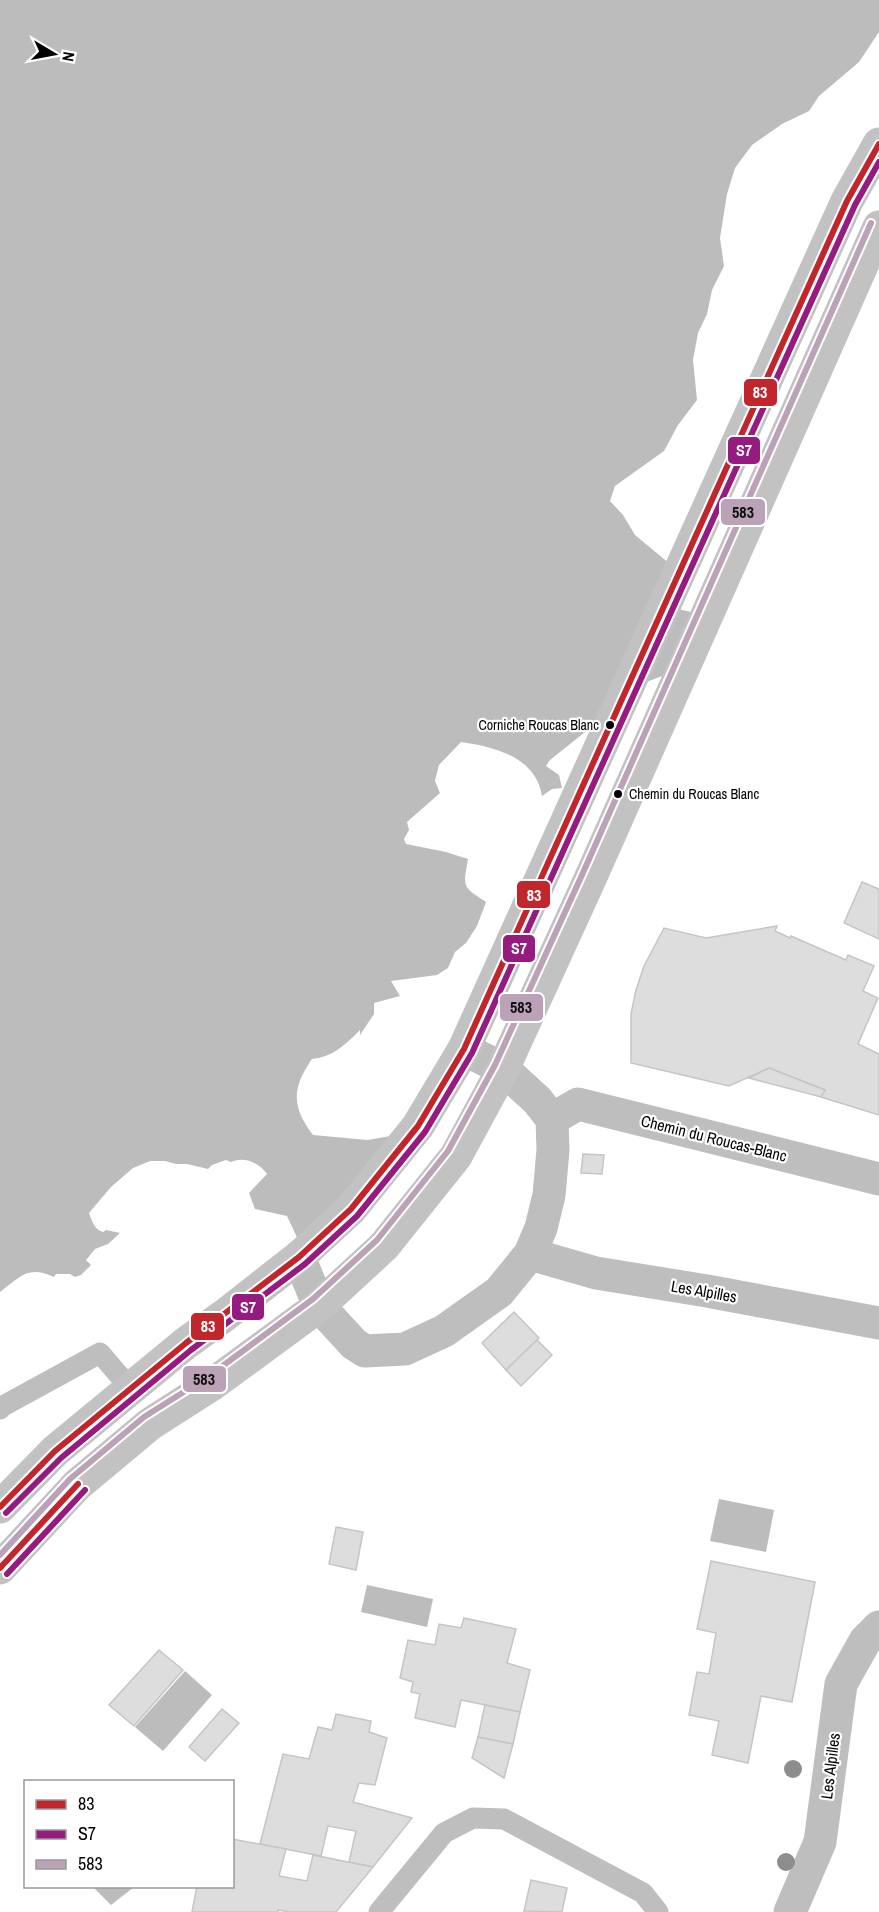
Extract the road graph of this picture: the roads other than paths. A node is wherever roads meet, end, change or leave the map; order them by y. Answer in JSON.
{"nodes":[{"id":1,"x":879,"y":144,"type":"edge"},
{"id":2,"x":879,"y":227,"type":"edge"},
{"id":3,"x":464,"y":1049,"type":"junction"},
{"id":4,"x":503,"y":1070,"type":"junction"},
{"id":5,"x":552,"y":1119,"type":"junction"},
{"id":6,"x":879,"y":1179,"type":"edge"},
{"id":7,"x":530,"y":1254,"type":"junction"},
{"id":8,"x":290,"y":1264,"type":"junction"},
{"id":9,"x":319,"y":1306,"type":"junction"},
{"id":10,"x":879,"y":1323,"type":"edge"},
{"id":11,"x":130,"y":1388,"type":"junction"},
{"id":12,"x":0,"y":1409,"type":"edge"},
{"id":13,"x":0,"y":1507,"type":"edge"},
{"id":14,"x":0,"y":1568,"type":"edge"},
{"id":15,"x":879,"y":1627,"type":"edge"},
{"id":16,"x":379,"y":1912,"type":"edge"},
{"id":17,"x":658,"y":1912,"type":"edge"},
{"id":18,"x":790,"y":1912,"type":"edge"}],
"edges":[{"from":1,"to":3,"type":"main road"},
{"from":2,"to":4,"type":"main road"},
{"from":3,"to":4,"type":"street"},
{"from":3,"to":8,"type":"main road"},
{"from":4,"to":5,"type":"street"},
{"from":4,"to":9,"type":"main road"},
{"from":5,"to":6,"type":"street","name":"Chemin du Roucas-Blanc"},
{"from":5,"to":7,"type":"street"},
{"from":7,"to":9,"type":"street"},
{"from":7,"to":10,"type":"street","name":"Les Alpilles"},
{"from":8,"to":9,"type":"street"},
{"from":8,"to":11,"type":"main road"},
{"from":9,"to":14,"type":"main road"},
{"from":11,"to":12,"type":"lane"},
{"from":11,"to":13,"type":"main road"},
{"from":15,"to":18,"type":"street","name":"Les Alpilles"},
{"from":16,"to":17,"type":"lane"}]}
